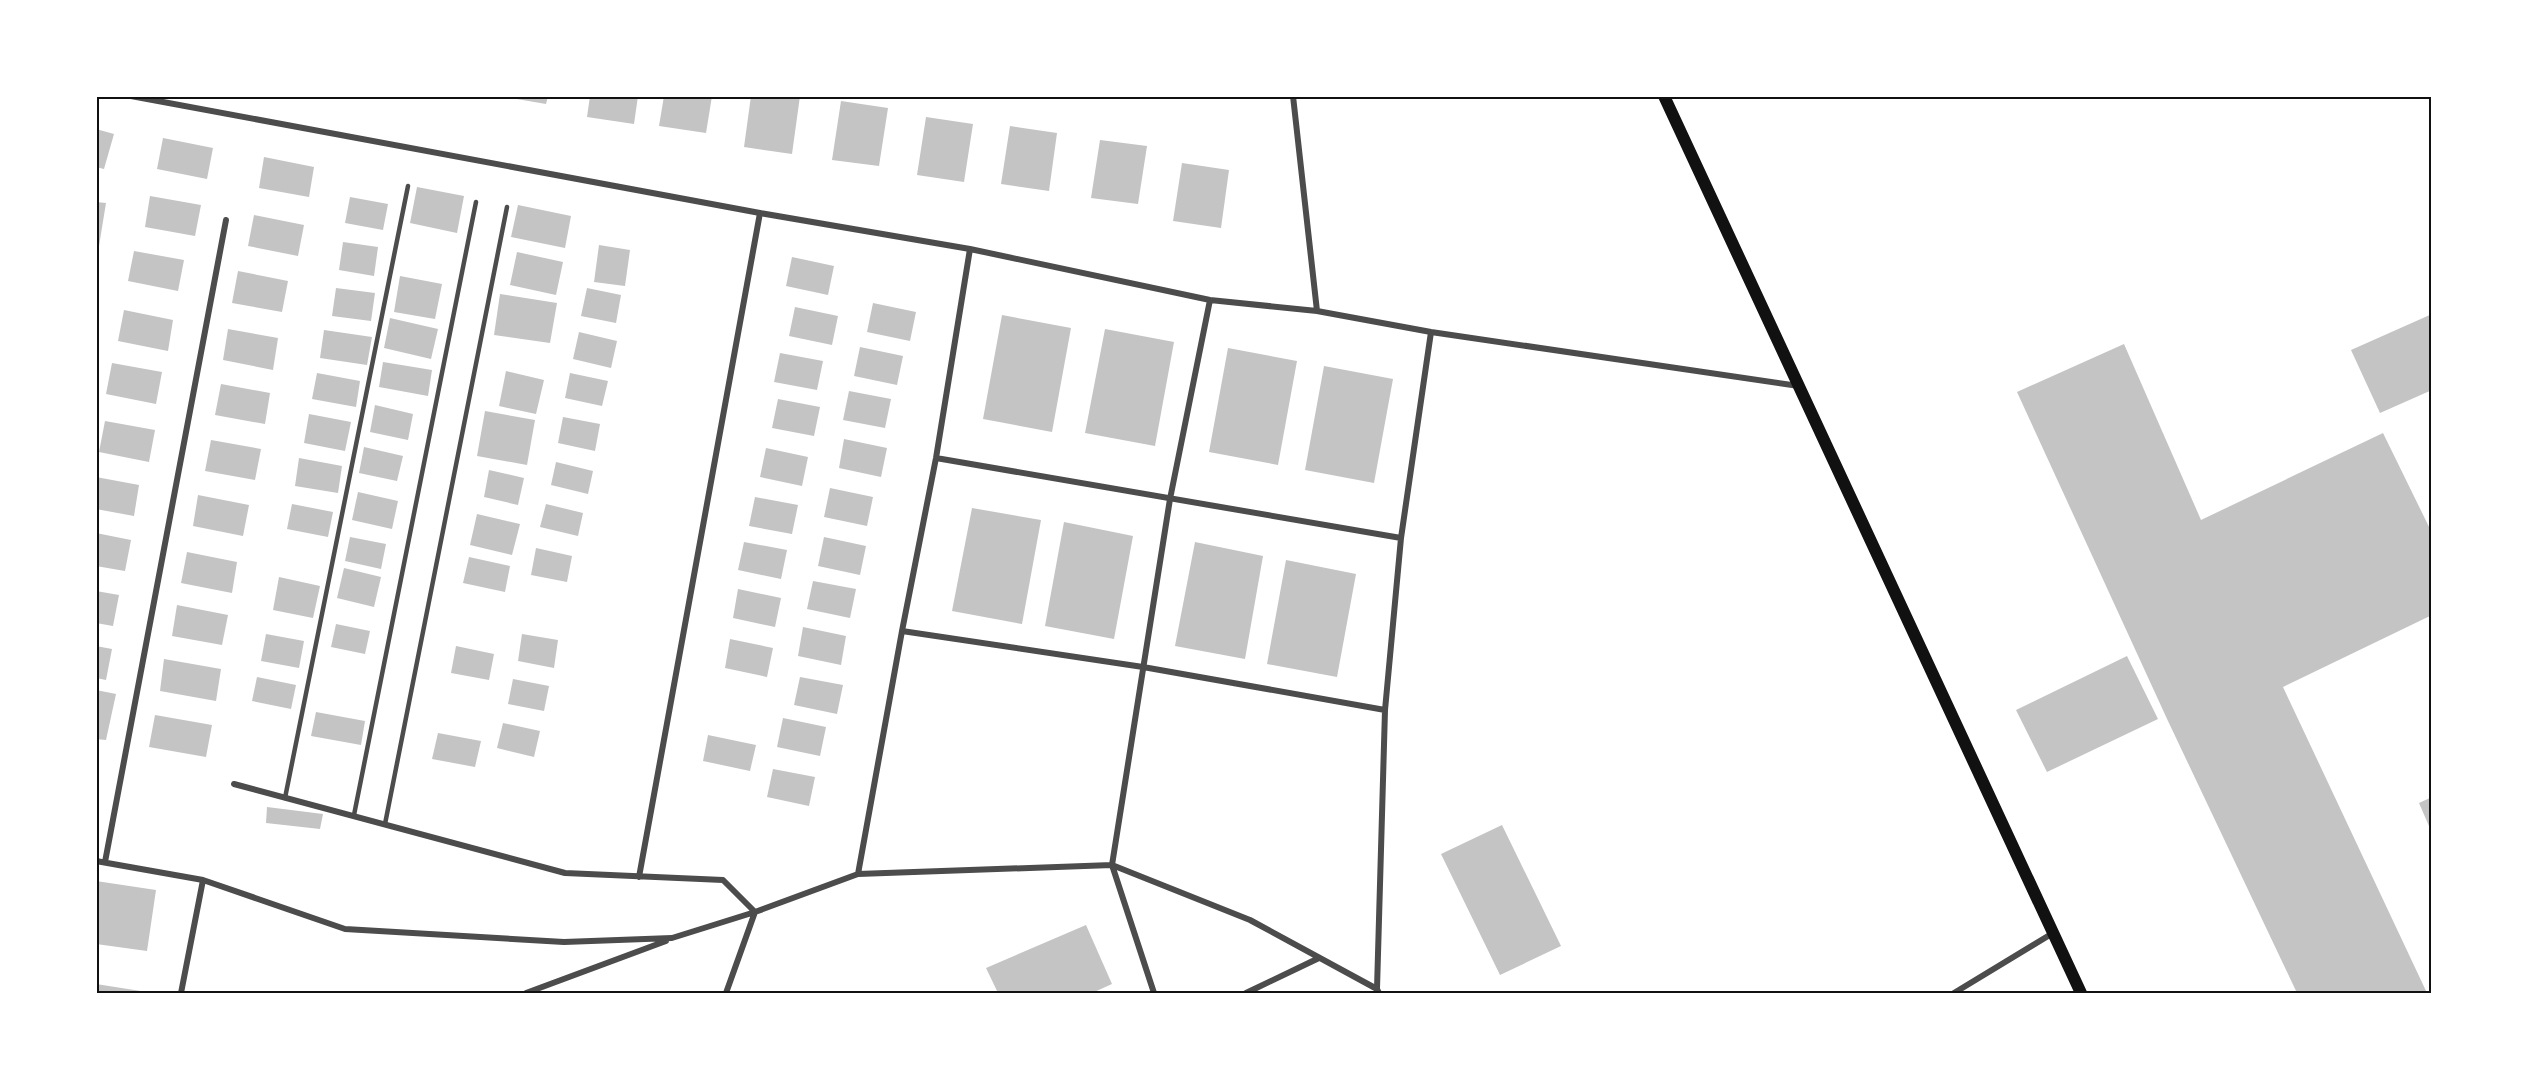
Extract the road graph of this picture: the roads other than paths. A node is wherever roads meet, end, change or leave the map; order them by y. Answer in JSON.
{"nodes":[{"id":1,"x":131,"y":96,"type":"edge"},
{"id":2,"x":1293,"y":96,"type":"edge"},
{"id":3,"x":1664,"y":96,"type":"edge"},
{"id":4,"x":408,"y":186,"type":"dead end"},
{"id":5,"x":476,"y":202,"type":"dead end"},
{"id":6,"x":507,"y":207,"type":"dead end"},
{"id":7,"x":760,"y":213,"type":"junction"},
{"id":8,"x":226,"y":220,"type":"dead end"},
{"id":9,"x":970,"y":249,"type":"junction"},
{"id":10,"x":1210,"y":300,"type":"junction"},
{"id":11,"x":1317,"y":311,"type":"junction"},
{"id":12,"x":1431,"y":332,"type":"junction"},
{"id":13,"x":1800,"y":386,"type":"junction"},
{"id":14,"x":936,"y":458,"type":"junction"},
{"id":15,"x":1170,"y":499,"type":"junction"},
{"id":16,"x":1401,"y":538,"type":"junction"},
{"id":17,"x":902,"y":631,"type":"junction"},
{"id":18,"x":1143,"y":667,"type":"junction"},
{"id":19,"x":1385,"y":710,"type":"junction"},
{"id":20,"x":234,"y":784,"type":"dead end"},
{"id":21,"x":285,"y":798,"type":"junction"},
{"id":22,"x":354,"y":816,"type":"junction"},
{"id":23,"x":385,"y":824,"type":"junction"},
{"id":24,"x":96,"y":861,"type":"edge"},
{"id":25,"x":105,"y":862,"type":"junction"},
{"id":26,"x":1112,"y":865,"type":"junction"},
{"id":27,"x":858,"y":874,"type":"junction"},
{"id":28,"x":639,"y":877,"type":"junction"},
{"id":29,"x":203,"y":880,"type":"junction"},
{"id":30,"x":755,"y":912,"type":"junction"},
{"id":31,"x":2053,"y":933,"type":"junction"},
{"id":32,"x":672,"y":938,"type":"junction"},
{"id":33,"x":1319,"y":958,"type":"junction"},
{"id":34,"x":1378,"y":991,"type":"edge"},
{"id":35,"x":181,"y":993,"type":"edge"},
{"id":36,"x":526,"y":993,"type":"edge"},
{"id":37,"x":726,"y":993,"type":"edge"},
{"id":38,"x":1154,"y":993,"type":"edge"},
{"id":39,"x":1246,"y":993,"type":"edge"},
{"id":40,"x":1954,"y":993,"type":"edge"},
{"id":41,"x":2081,"y":993,"type":"edge"}],
"edges":[{"from":1,"to":7,"type":"street"},
{"from":2,"to":11,"type":"street"},
{"from":3,"to":13,"type":"main road"},
{"from":4,"to":21,"type":"lane"},
{"from":5,"to":22,"type":"lane"},
{"from":6,"to":23,"type":"lane"},
{"from":7,"to":9,"type":"street"},
{"from":7,"to":28,"type":"street"},
{"from":8,"to":25,"type":"street"},
{"from":9,"to":10,"type":"street"},
{"from":9,"to":14,"type":"street"},
{"from":10,"to":11,"type":"street"},
{"from":10,"to":15,"type":"street"},
{"from":11,"to":12,"type":"street"},
{"from":12,"to":13,"type":"street"},
{"from":12,"to":16,"type":"street"},
{"from":13,"to":31,"type":"main road"},
{"from":14,"to":15,"type":"street"},
{"from":14,"to":17,"type":"street"},
{"from":15,"to":16,"type":"street"},
{"from":15,"to":18,"type":"street"},
{"from":16,"to":19,"type":"street"},
{"from":17,"to":18,"type":"street"},
{"from":17,"to":27,"type":"street"},
{"from":18,"to":19,"type":"street"},
{"from":18,"to":26,"type":"street"},
{"from":19,"to":34,"type":"street"},
{"from":20,"to":21,"type":"street"},
{"from":21,"to":22,"type":"street"},
{"from":22,"to":23,"type":"street"},
{"from":23,"to":28,"type":"street"},
{"from":24,"to":25,"type":"street"},
{"from":25,"to":29,"type":"street"},
{"from":26,"to":27,"type":"street"},
{"from":26,"to":33,"type":"street"},
{"from":26,"to":38,"type":"street"},
{"from":27,"to":30,"type":"street"},
{"from":28,"to":30,"type":"street"},
{"from":29,"to":32,"type":"street"},
{"from":29,"to":35,"type":"street"},
{"from":30,"to":32,"type":"street"},
{"from":30,"to":37,"type":"street"},
{"from":31,"to":40,"type":"street"},
{"from":31,"to":41,"type":"main road"},
{"from":32,"to":36,"type":"street"},
{"from":33,"to":34,"type":"street"},
{"from":33,"to":39,"type":"street"}]}
